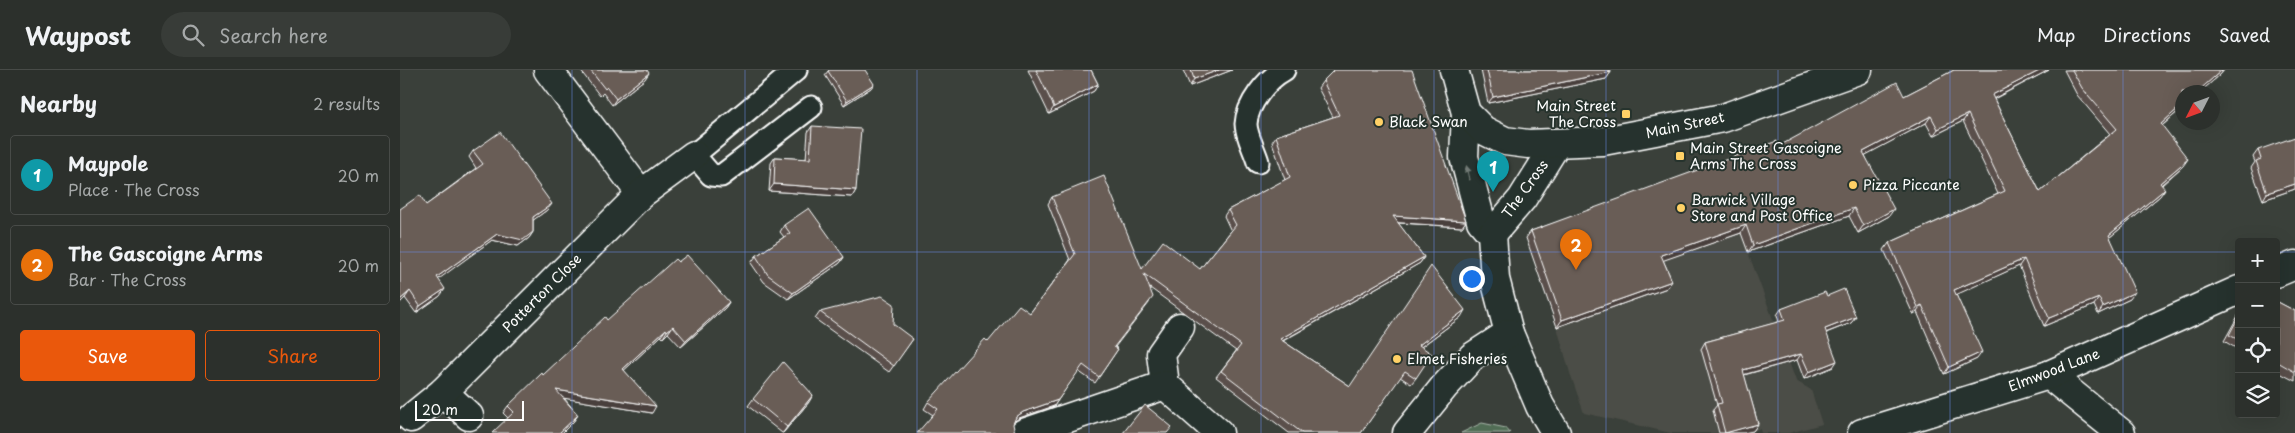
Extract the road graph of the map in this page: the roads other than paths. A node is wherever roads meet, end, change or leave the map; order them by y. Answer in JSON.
{"nodes":[{"id":1,"x":548,"y":70,"type":"edge"},
{"id":2,"x":796,"y":70,"type":"edge"},
{"id":3,"x":1284,"y":70,"type":"edge"},
{"id":4,"x":1454,"y":70,"type":"edge"},
{"id":5,"x":1858,"y":70,"type":"edge"},
{"id":6,"x":811,"y":107,"type":"dead end"},
{"id":7,"x":1466,"y":113,"type":"junction"},
{"id":8,"x":1557,"y":143,"type":"junction"},
{"id":9,"x":694,"y":155,"type":"junction"},
{"id":10,"x":1258,"y":162,"type":"dead end"},
{"id":11,"x":640,"y":194,"type":"junction"},
{"id":12,"x":1492,"y":234,"type":"junction"},
{"id":13,"x":2295,"y":265,"type":"edge"},
{"id":14,"x":2280,"y":271,"type":"edge"},
{"id":15,"x":2235,"y":292,"type":"edge"},
{"id":16,"x":1180,"y":327,"type":"dead end"},
{"id":17,"x":1508,"y":333,"type":"junction"},
{"id":18,"x":2049,"y":375,"type":"junction"},
{"id":19,"x":1165,"y":385,"type":"junction"},
{"id":20,"x":443,"y":392,"type":"junction"},
{"id":21,"x":469,"y":416,"type":"dead end"},
{"id":22,"x":410,"y":418,"type":"dead end"},
{"id":23,"x":1024,"y":433,"type":"edge"},
{"id":24,"x":1219,"y":433,"type":"edge"},
{"id":25,"x":1407,"y":433,"type":"edge"},
{"id":26,"x":1556,"y":433,"type":"edge"},
{"id":27,"x":1862,"y":433,"type":"edge"},
{"id":28,"x":2121,"y":433,"type":"edge"}],
"edges":[{"from":1,"to":11,"type":"street"},
{"from":2,"to":9,"type":"lane"},
{"from":3,"to":10,"type":"lane"},
{"from":4,"to":7,"type":"street","name":"The Cross"},
{"from":5,"to":8,"type":"street","name":"Main Street"},
{"from":6,"to":9,"type":"lane"},
{"from":7,"to":8,"type":"street","name":"Main Street"},
{"from":12,"to":7,"type":"street","name":"The Cross","one_way":true},
{"from":8,"to":12,"type":"street","name":"The Cross"},
{"from":9,"to":11,"type":"street","name":"Potterton Close"},
{"from":11,"to":20,"type":"street","name":"Potterton Close"},
{"from":12,"to":17,"type":"street","name":"The Cross"},
{"from":13,"to":14,"type":"street"},
{"from":15,"to":18,"type":"street","name":"Elmwood Lane"},
{"from":16,"to":19,"type":"street"},
{"from":17,"to":25,"type":"street"},
{"from":17,"to":26,"type":"street"},
{"from":18,"to":27,"type":"street","name":"Elmwood Lane"},
{"from":18,"to":28,"type":"street"},
{"from":19,"to":23,"type":"street"},
{"from":19,"to":24,"type":"street"},
{"from":20,"to":21,"type":"street"},
{"from":20,"to":22,"type":"street","name":"Potterton Close"}]}
